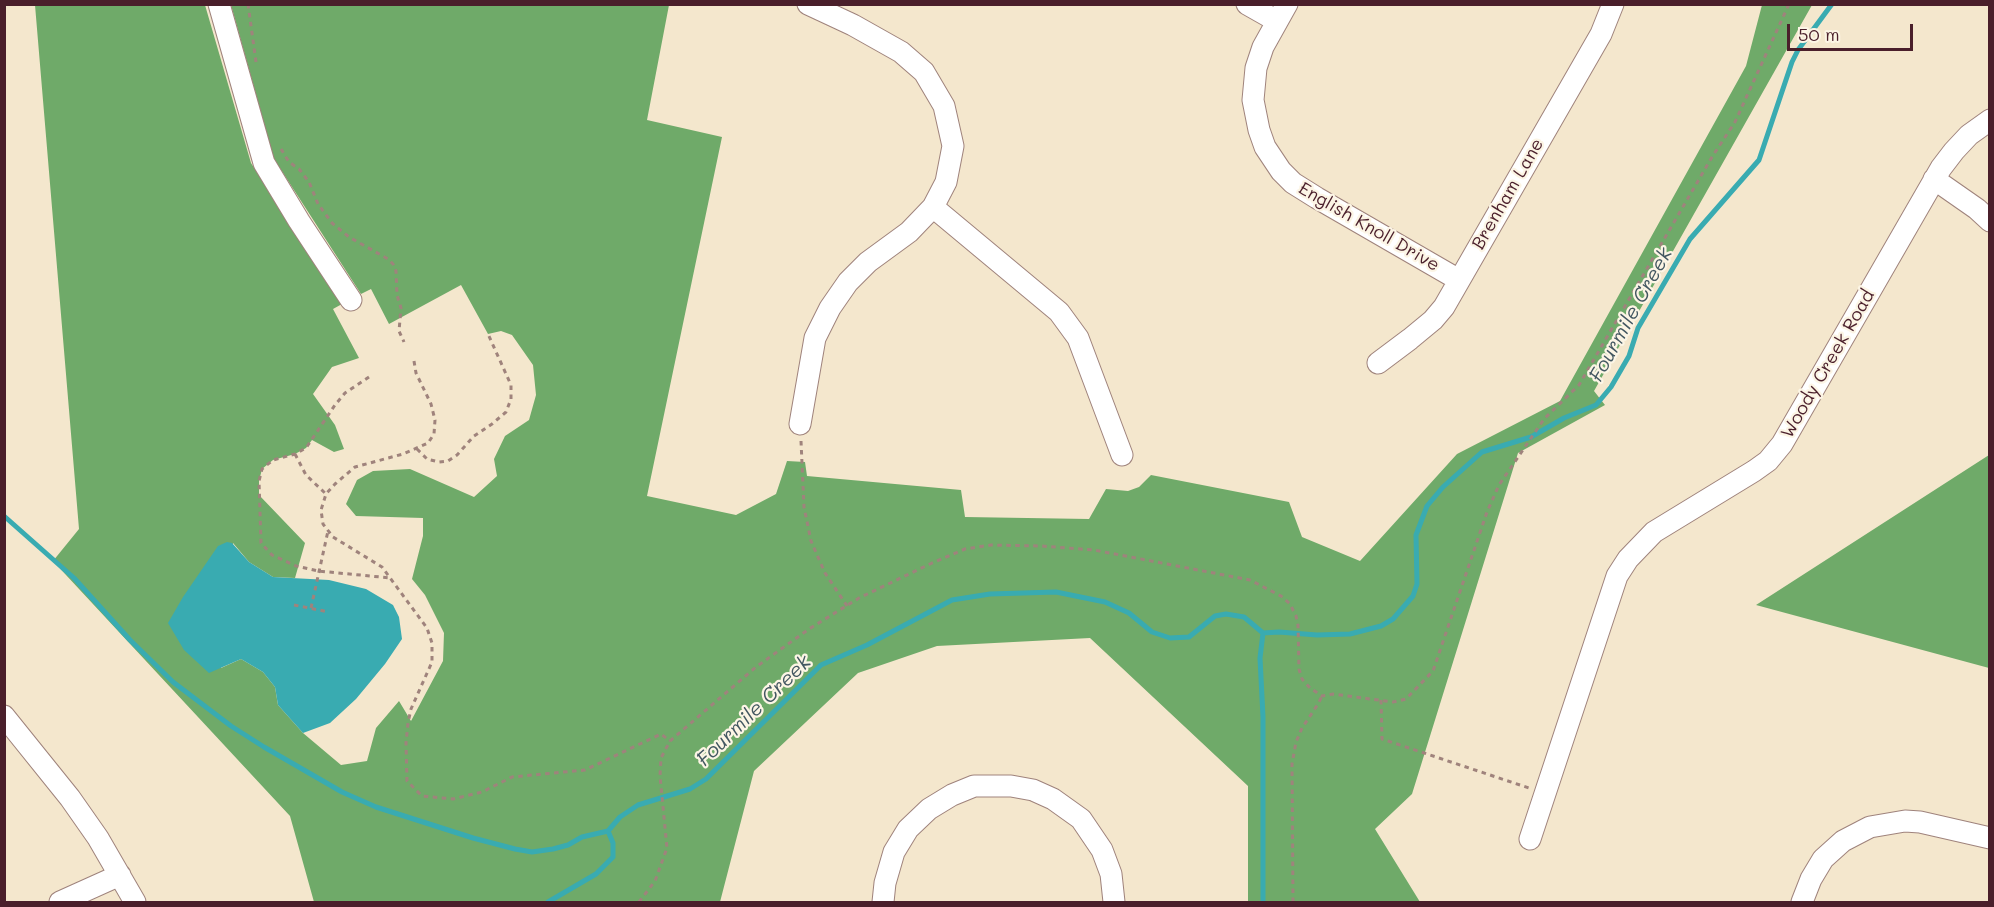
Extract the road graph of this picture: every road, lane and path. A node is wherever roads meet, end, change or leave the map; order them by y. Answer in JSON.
{"nodes":[{"id":1,"x":219,"y":4,"type":"edge"},
{"id":2,"x":248,"y":4,"type":"edge"},
{"id":3,"x":808,"y":4,"type":"edge"},
{"id":4,"x":1247,"y":4,"type":"edge"},
{"id":5,"x":1613,"y":4,"type":"edge"},
{"id":6,"x":1789,"y":4,"type":"edge"},
{"id":7,"x":1282,"y":13,"type":"edge"},
{"id":8,"x":257,"y":64,"type":"dead end"},
{"id":9,"x":1989,"y":120,"type":"edge"},
{"id":10,"x":280,"y":147,"type":"dead end"},
{"id":11,"x":1934,"y":180,"type":"junction"},
{"id":12,"x":933,"y":207,"type":"junction"},
{"id":13,"x":1989,"y":221,"type":"edge"},
{"id":14,"x":1459,"y":280,"type":"junction"},
{"id":15,"x":351,"y":300,"type":"dead end"},
{"id":16,"x":488,"y":334,"type":"dead end"},
{"id":17,"x":404,"y":342,"type":"dead end"},
{"id":18,"x":414,"y":360,"type":"dead end"},
{"id":19,"x":1377,"y":363,"type":"dead end"},
{"id":20,"x":369,"y":377,"type":"dead end"},
{"id":21,"x":800,"y":424,"type":"joint"},
{"id":22,"x":416,"y":449,"type":"junction"},
{"id":23,"x":295,"y":454,"type":"junction"},
{"id":24,"x":1122,"y":455,"type":"dead end"},
{"id":25,"x":326,"y":494,"type":"junction"},
{"id":26,"x":328,"y":530,"type":"junction"},
{"id":27,"x":318,"y":572,"type":"junction"},
{"id":28,"x":391,"y":578,"type":"junction"},
{"id":29,"x":294,"y":605,"type":"dead end"},
{"id":30,"x":847,"y":606,"type":"junction"},
{"id":31,"x":311,"y":608,"type":"junction"},
{"id":32,"x":329,"y":612,"type":"dead end"},
{"id":33,"x":1322,"y":696,"type":"junction"},
{"id":34,"x":1381,"y":700,"type":"junction"},
{"id":35,"x":4,"y":716,"type":"edge"},
{"id":36,"x":670,"y":741,"type":"junction"},
{"id":37,"x":1546,"y":794,"type":"junction"},
{"id":38,"x":1989,"y":838,"type":"edge"},
{"id":39,"x":1530,"y":839,"type":"dead end"},
{"id":40,"x":120,"y":875,"type":"junction"},
{"id":41,"x":60,"y":903,"type":"edge"},
{"id":42,"x":135,"y":903,"type":"edge"},
{"id":43,"x":639,"y":903,"type":"edge"},
{"id":44,"x":883,"y":903,"type":"edge"},
{"id":45,"x":1114,"y":903,"type":"edge"},
{"id":46,"x":1293,"y":903,"type":"edge"},
{"id":47,"x":1802,"y":903,"type":"edge"}],
"edges":[{"from":1,"to":15,"type":"street"},
{"from":2,"to":8,"type":"path"},
{"from":3,"to":12,"type":"street"},
{"from":4,"to":7,"type":"street"},
{"from":5,"to":14,"type":"street","name":"Brenham Lane"},
{"from":6,"to":34,"type":"path"},
{"from":7,"to":14,"type":"street","name":"English Knoll Drive"},
{"from":9,"to":11,"type":"street","name":"Woody Creek Road"},
{"from":10,"to":17,"type":"path"},
{"from":11,"to":13,"type":"street"},
{"from":11,"to":37,"type":"street","name":"Woody Creek Road"},
{"from":12,"to":21,"type":"street"},
{"from":12,"to":24,"type":"street"},
{"from":14,"to":19,"type":"street","name":"Brenham Lane"},
{"from":16,"to":22,"type":"path"},
{"from":18,"to":22,"type":"path"},
{"from":20,"to":23,"type":"path"},
{"from":21,"to":30,"type":"path"},
{"from":22,"to":25,"type":"path"},
{"from":23,"to":25,"type":"path"},
{"from":23,"to":27,"type":"path"},
{"from":25,"to":26,"type":"path"},
{"from":26,"to":27,"type":"path"},
{"from":26,"to":28,"type":"path"},
{"from":27,"to":28,"type":"path"},
{"from":27,"to":31,"type":"path"},
{"from":28,"to":36,"type":"path"},
{"from":29,"to":31,"type":"path"},
{"from":30,"to":33,"type":"path"},
{"from":30,"to":36,"type":"path"},
{"from":31,"to":32,"type":"path"},
{"from":33,"to":34,"type":"path"},
{"from":33,"to":46,"type":"path"},
{"from":34,"to":37,"type":"path"},
{"from":35,"to":40,"type":"street"},
{"from":36,"to":43,"type":"path"},
{"from":37,"to":39,"type":"street","name":"Woody Creek Road"},
{"from":38,"to":47,"type":"street"},
{"from":40,"to":41,"type":"street"},
{"from":40,"to":42,"type":"street"},
{"from":44,"to":45,"type":"street"}]}
